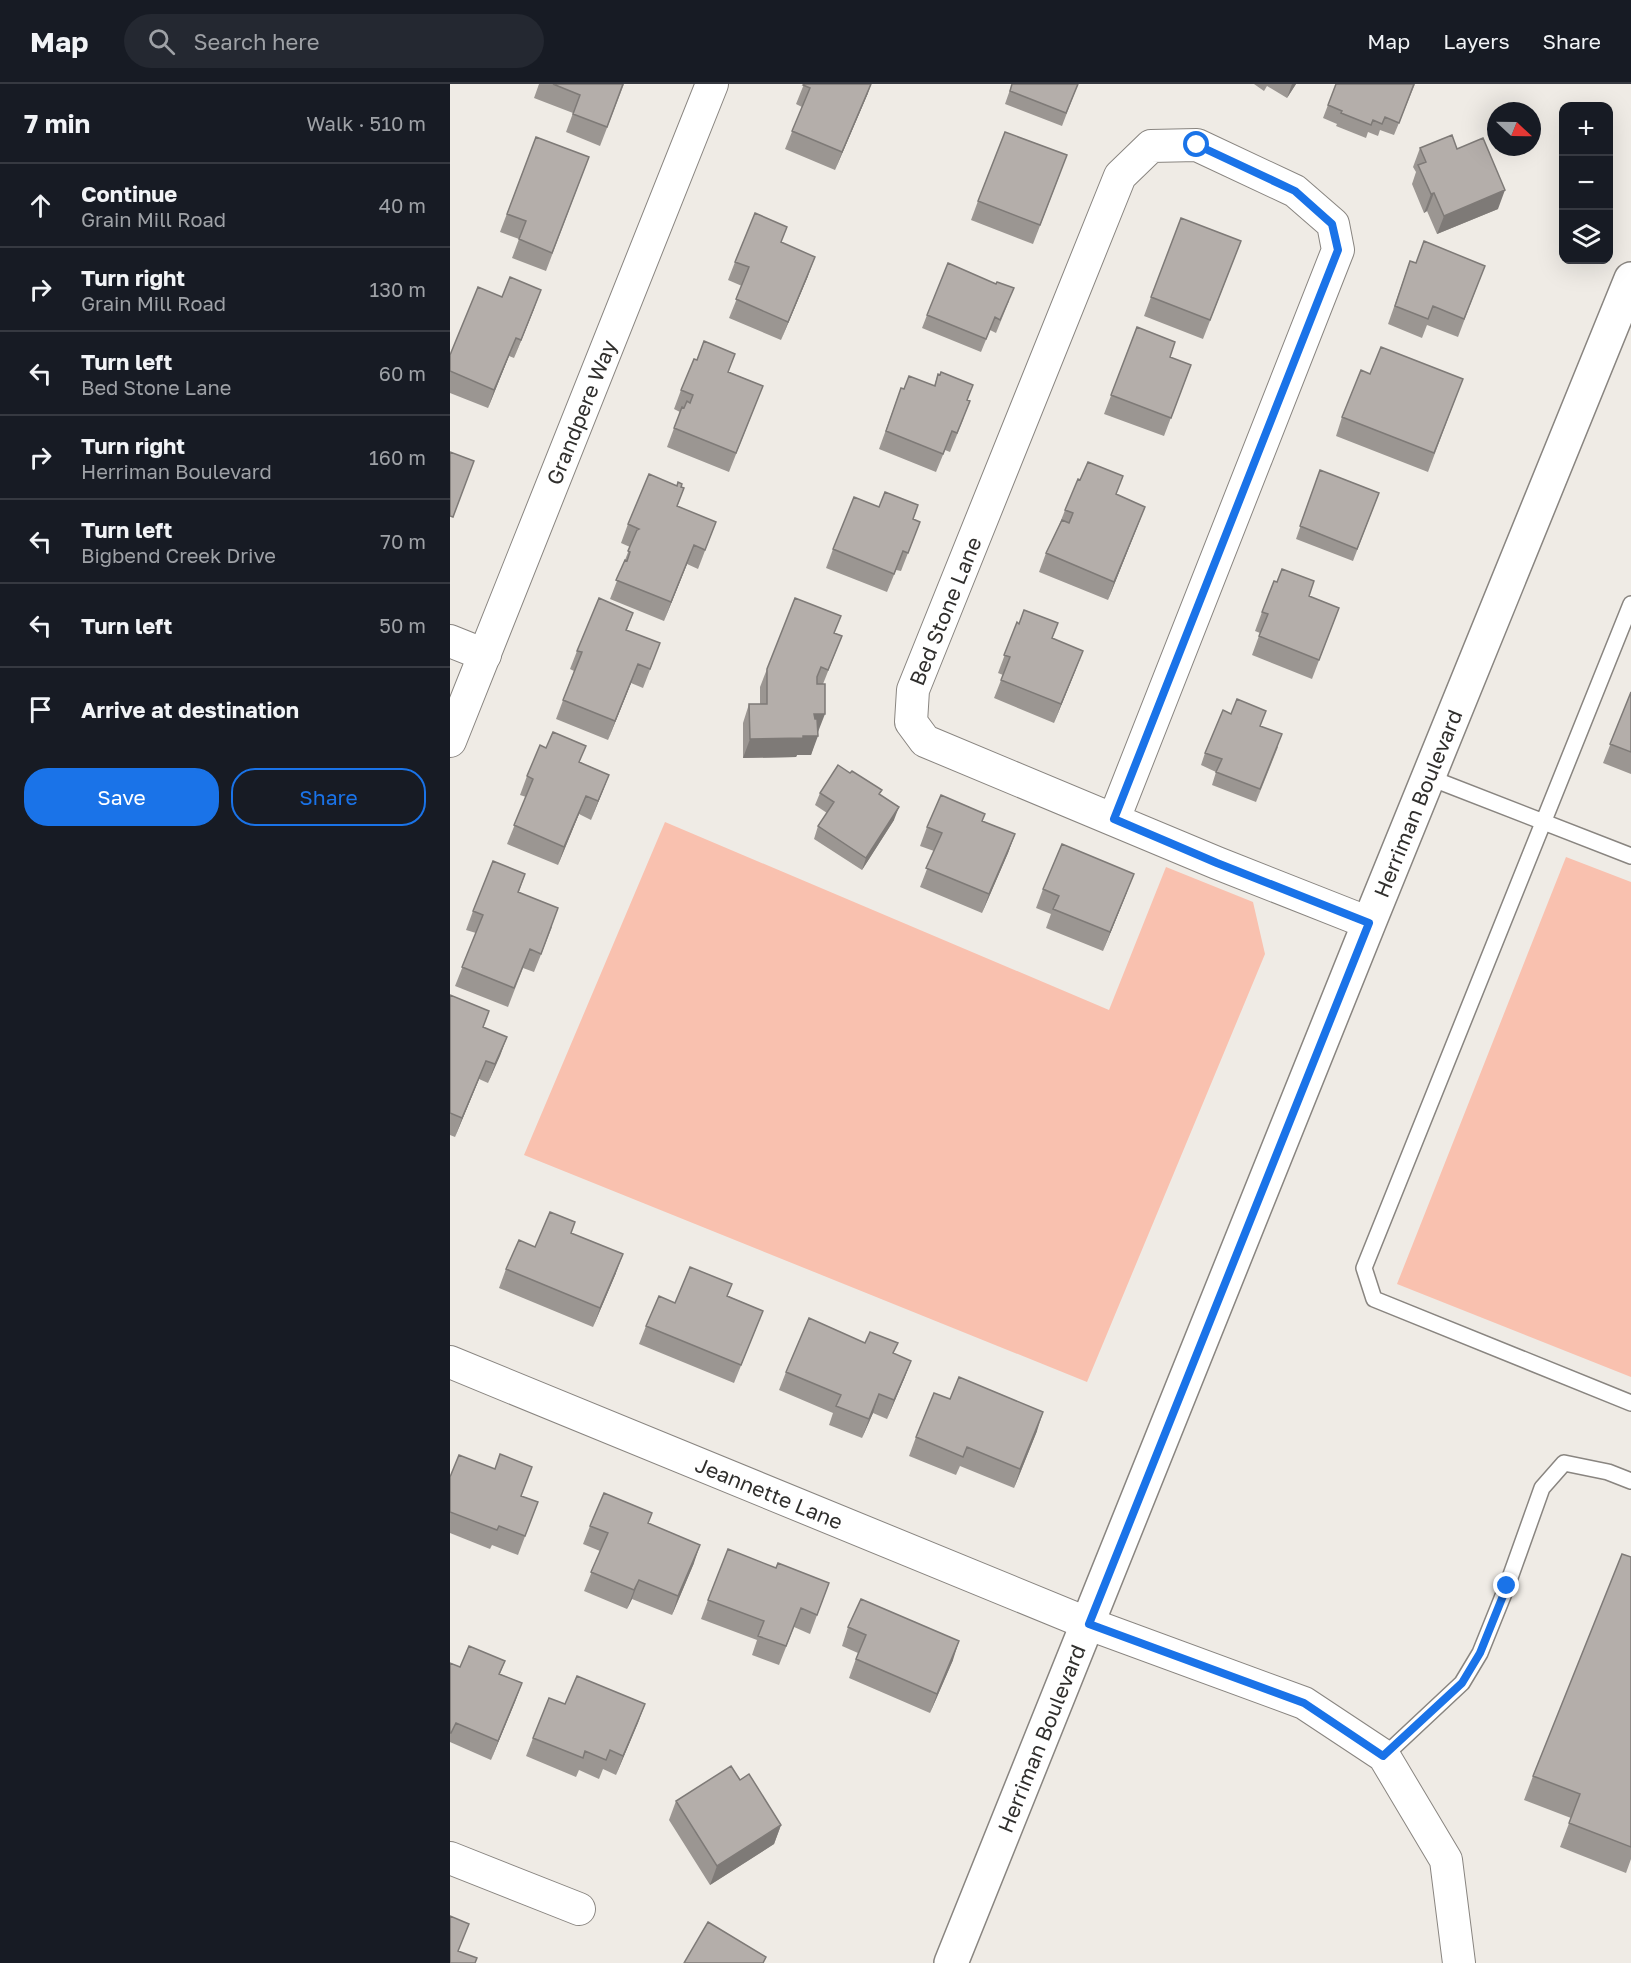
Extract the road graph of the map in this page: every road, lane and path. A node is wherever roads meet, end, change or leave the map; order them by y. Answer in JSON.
{"nodes":[{"id":1,"x":712,"y":84,"type":"edge"},
{"id":2,"x":1631,"y":279,"type":"edge"},
{"id":3,"x":1631,"y":604,"type":"edge"},
{"id":4,"x":450,"y":640,"type":"edge"},
{"id":5,"x":485,"y":654,"type":"junction"},
{"id":6,"x":450,"y":741,"type":"edge"},
{"id":7,"x":1428,"y":777,"type":"junction"},
{"id":8,"x":1114,"y":819,"type":"junction"},
{"id":9,"x":1544,"y":822,"type":"junction"},
{"id":10,"x":1631,"y":856,"type":"edge"},
{"id":11,"x":1369,"y":923,"type":"junction"},
{"id":12,"x":450,"y":1362,"type":"edge"},
{"id":13,"x":1631,"y":1403,"type":"edge"},
{"id":14,"x":1631,"y":1481,"type":"edge"},
{"id":15,"x":1089,"y":1624,"type":"junction"},
{"id":16,"x":1383,"y":1756,"type":"junction"},
{"id":17,"x":450,"y":1858,"type":"edge"},
{"id":18,"x":579,"y":1909,"type":"dead end"},
{"id":19,"x":951,"y":1963,"type":"edge"},
{"id":20,"x":1459,"y":1963,"type":"edge"}],
"edges":[{"from":1,"to":5,"type":"street","name":"Grandpere Way"},
{"from":2,"to":7,"type":"main road","name":"Herriman Boulevard"},
{"from":3,"to":9,"type":"lane"},
{"from":4,"to":5,"type":"street"},
{"from":5,"to":6,"type":"street","name":"Grandpere Way"},
{"from":7,"to":9,"type":"lane"},
{"from":7,"to":11,"type":"main road","name":"Herriman Boulevard"},
{"from":8,"to":8,"type":"street","name":"Bed Stone Lane"},
{"from":8,"to":11,"type":"street","name":"Bed Stone Lane"},
{"from":9,"to":10,"type":"lane"},
{"from":9,"to":13,"type":"lane"},
{"from":11,"to":15,"type":"main road","name":"Herriman Boulevard"},
{"from":12,"to":15,"type":"street","name":"Jeannette Lane"},
{"from":14,"to":16,"type":"lane"},
{"from":15,"to":16,"type":"street","name":"Jeannette Lane"},
{"from":15,"to":19,"type":"main road","name":"Herriman Boulevard"},
{"from":16,"to":20,"type":"street"},
{"from":17,"to":18,"type":"street"}]}
